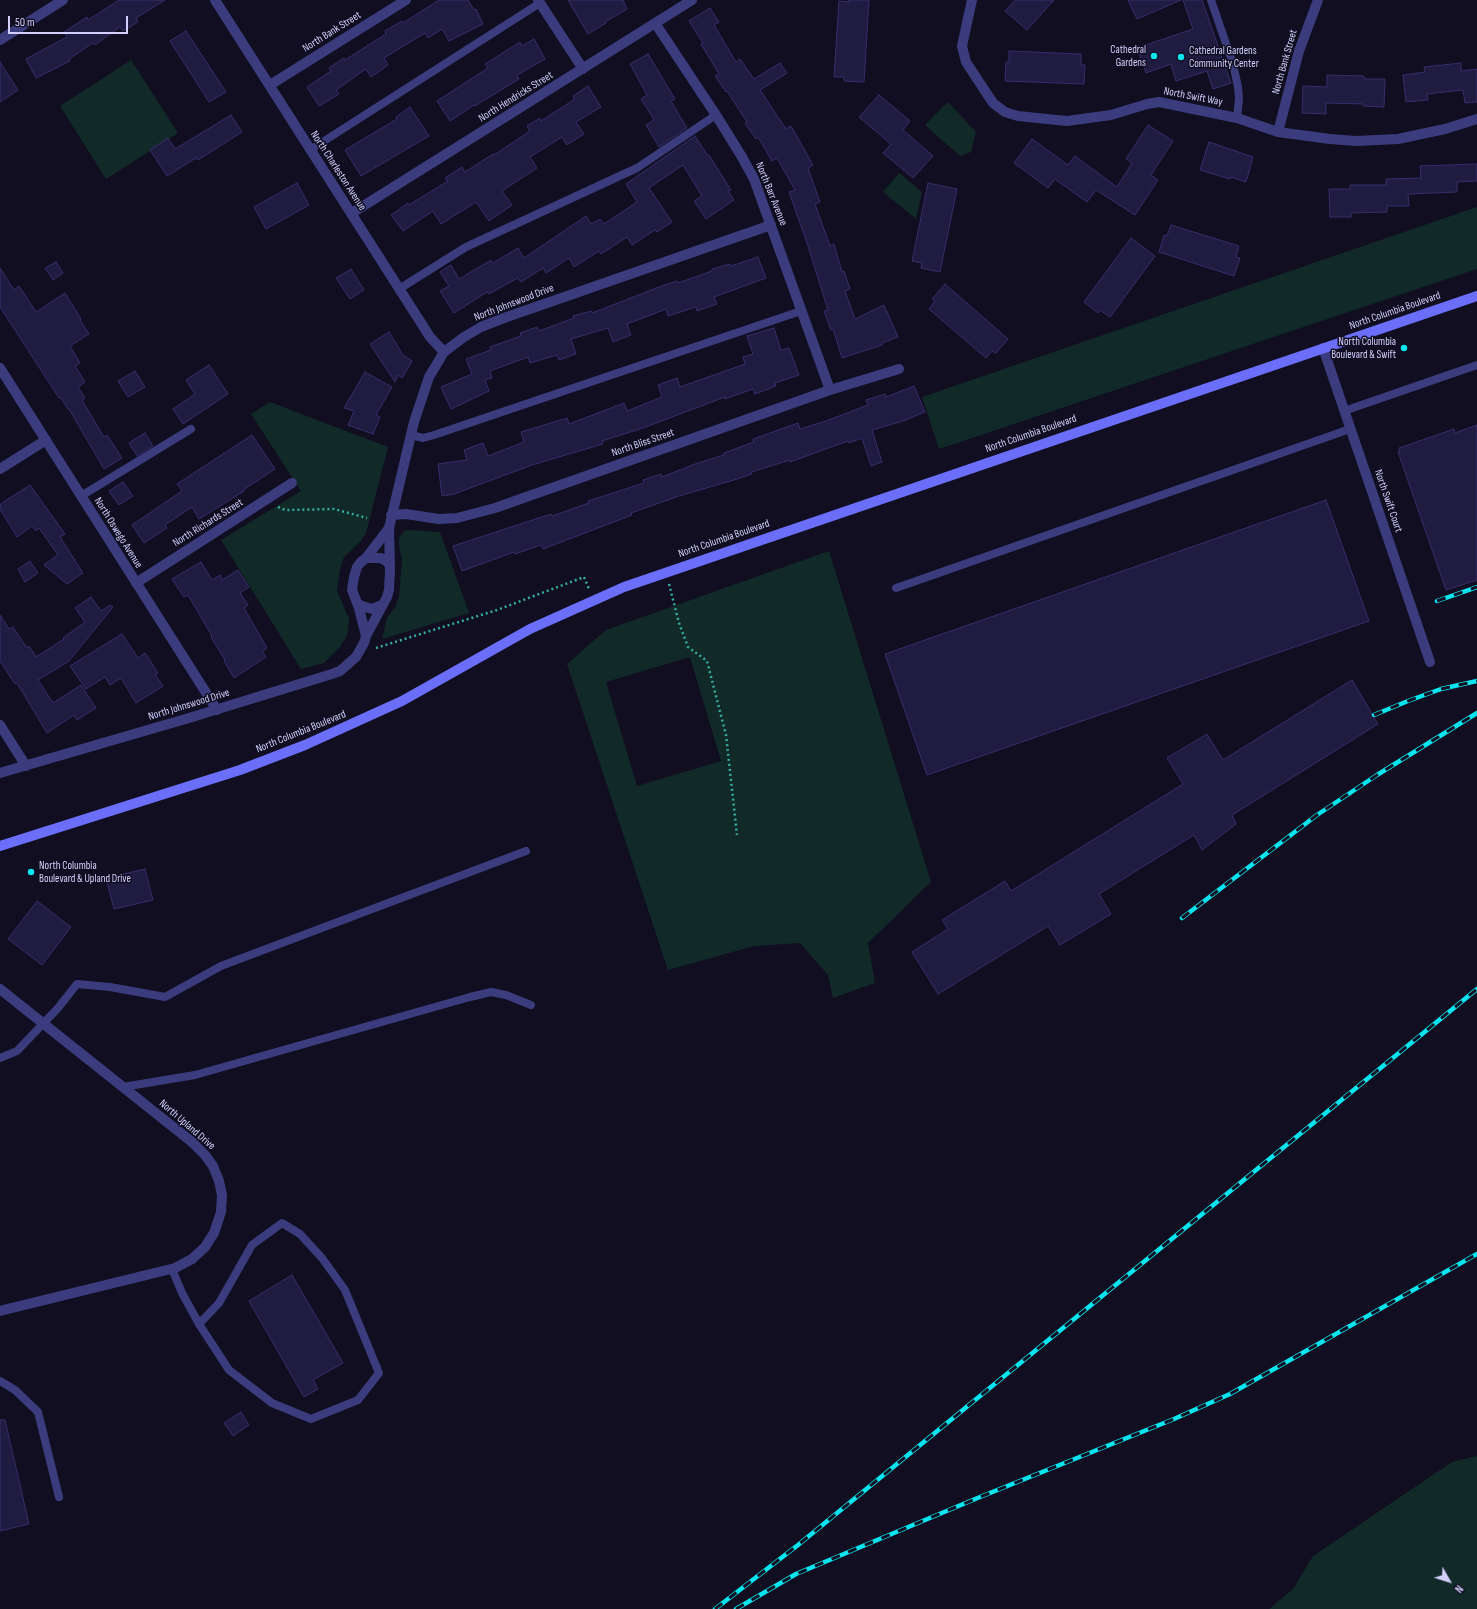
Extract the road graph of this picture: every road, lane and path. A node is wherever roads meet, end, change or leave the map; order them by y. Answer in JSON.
{"nodes":[{"id":1,"x":63,"y":0,"type":"edge"},
{"id":2,"x":215,"y":0,"type":"edge"},
{"id":3,"x":406,"y":0,"type":"edge"},
{"id":4,"x":692,"y":0,"type":"edge"},
{"id":5,"x":972,"y":0,"type":"edge"},
{"id":6,"x":1211,"y":0,"type":"edge"},
{"id":7,"x":1318,"y":0,"type":"edge"},
{"id":8,"x":539,"y":1,"type":"edge"},
{"id":9,"x":655,"y":23,"type":"junction"},
{"id":10,"x":0,"y":40,"type":"edge"},
{"id":11,"x":583,"y":69,"type":"junction"},
{"id":12,"x":270,"y":85,"type":"junction"},
{"id":13,"x":716,"y":115,"type":"junction"},
{"id":14,"x":1237,"y":118,"type":"junction"},
{"id":15,"x":1477,"y":119,"type":"edge"},
{"id":16,"x":1278,"y":132,"type":"junction"},
{"id":17,"x":310,"y":150,"type":"junction"},
{"id":18,"x":352,"y":214,"type":"junction"},
{"id":19,"x":771,"y":226,"type":"junction"},
{"id":20,"x":399,"y":289,"type":"junction"},
{"id":21,"x":1477,"y":296,"type":"edge"},
{"id":22,"x":801,"y":311,"type":"junction"},
{"id":23,"x":1322,"y":348,"type":"junction"},
{"id":24,"x":444,"y":352,"type":"junction"},
{"id":25,"x":1477,"y":365,"type":"edge"},
{"id":26,"x":0,"y":368,"type":"edge"},
{"id":27,"x":899,"y":369,"type":"dead end"},
{"id":28,"x":830,"y":390,"type":"junction"},
{"id":29,"x":1344,"y":411,"type":"junction"},
{"id":30,"x":191,"y":429,"type":"dead end"},
{"id":31,"x":1350,"y":429,"type":"junction"},
{"id":32,"x":411,"y":435,"type":"junction"},
{"id":33,"x":46,"y":440,"type":"junction"},
{"id":34,"x":0,"y":469,"type":"edge"},
{"id":35,"x":292,"y":483,"type":"dead end"},
{"id":36,"x":81,"y":496,"type":"junction"},
{"id":37,"x":269,"y":498,"type":"junction"},
{"id":38,"x":392,"y":515,"type":"junction"},
{"id":39,"x":366,"y":518,"type":"dead end"},
{"id":40,"x":389,"y":528,"type":"junction"},
{"id":41,"x":366,"y":558,"type":"junction"},
{"id":42,"x":390,"y":565,"type":"junction"},
{"id":43,"x":666,"y":572,"type":"junction"},
{"id":44,"x":136,"y":583,"type":"junction"},
{"id":45,"x":896,"y":588,"type":"dead end"},
{"id":46,"x":594,"y":599,"type":"junction"},
{"id":47,"x":357,"y":603,"type":"junction"},
{"id":48,"x":382,"y":605,"type":"junction"},
{"id":49,"x":366,"y":636,"type":"junction"},
{"id":50,"x":374,"y":652,"type":"dead end"},
{"id":51,"x":1430,"y":662,"type":"dead end"},
{"id":52,"x":217,"y":710,"type":"junction"},
{"id":53,"x":0,"y":725,"type":"edge"},
{"id":54,"x":26,"y":766,"type":"junction"},
{"id":55,"x":0,"y":773,"type":"edge"},
{"id":56,"x":737,"y":835,"type":"dead end"},
{"id":57,"x":0,"y":846,"type":"edge"},
{"id":58,"x":526,"y":851,"type":"dead end"},
{"id":59,"x":0,"y":989,"type":"edge"},
{"id":60,"x":531,"y":1005,"type":"dead end"},
{"id":61,"x":43,"y":1023,"type":"junction"},
{"id":62,"x":0,"y":1058,"type":"edge"},
{"id":63,"x":123,"y":1087,"type":"junction"},
{"id":64,"x":172,"y":1268,"type":"junction"},
{"id":65,"x":0,"y":1310,"type":"edge"},
{"id":66,"x":199,"y":1324,"type":"junction"},
{"id":67,"x":0,"y":1381,"type":"edge"},
{"id":68,"x":59,"y":1497,"type":"dead end"}],
"edges":[{"from":1,"to":10,"type":"street"},
{"from":2,"to":12,"type":"street","name":"North Charleston Avenue"},
{"from":3,"to":12,"type":"street","name":"North Bank Street"},
{"from":4,"to":9,"type":"street","name":"North Hendricks Street"},
{"from":5,"to":14,"type":"street","name":"North Swift Way"},
{"from":6,"to":14,"type":"lane"},
{"from":7,"to":16,"type":"street","name":"North Bank Street"},
{"from":8,"to":11,"type":"street"},
{"from":8,"to":17,"type":"lane"},
{"from":9,"to":11,"type":"street","name":"North Hendricks Street"},
{"from":9,"to":13,"type":"street","name":"North Barr Avenue"},
{"from":11,"to":18,"type":"street","name":"North Hendricks Street"},
{"from":12,"to":17,"type":"street","name":"North Charleston Avenue"},
{"from":13,"to":19,"type":"street","name":"North Barr Avenue"},
{"from":13,"to":20,"type":"lane"},
{"from":14,"to":16,"type":"street","name":"North Swift Way"},
{"from":15,"to":16,"type":"street","name":"North Swift Way"},
{"from":17,"to":18,"type":"street","name":"North Charleston Avenue"},
{"from":18,"to":20,"type":"street","name":"North Charleston Avenue"},
{"from":19,"to":22,"type":"street","name":"North Barr Avenue"},
{"from":19,"to":24,"type":"street","name":"North Johnswood Drive"},
{"from":20,"to":24,"type":"street","name":"North Charleston Avenue"},
{"from":21,"to":23,"type":"main road","name":"North Columbia Boulevard"},
{"from":22,"to":28,"type":"street","name":"North Barr Avenue"},
{"from":22,"to":32,"type":"lane"},
{"from":23,"to":29,"type":"street","name":"North Swift Court"},
{"from":23,"to":43,"type":"main road","name":"North Columbia Boulevard"},
{"from":24,"to":32,"type":"street","name":"North Johnswood Drive"},
{"from":25,"to":29,"type":"lane"},
{"from":26,"to":33,"type":"street","name":"North Oswego Avenue"},
{"from":27,"to":28,"type":"street","name":"North Bliss Street"},
{"from":28,"to":38,"type":"street","name":"North Bliss Street"},
{"from":29,"to":31,"type":"street","name":"North Swift Court"},
{"from":30,"to":36,"type":"lane"},
{"from":31,"to":45,"type":"lane"},
{"from":31,"to":51,"type":"street","name":"North Swift Court"},
{"from":32,"to":38,"type":"street","name":"North Johnswood Drive"},
{"from":33,"to":34,"type":"street"},
{"from":33,"to":36,"type":"street","name":"North Oswego Avenue"},
{"from":35,"to":37,"type":"street","name":"North Richards Street"},
{"from":36,"to":44,"type":"street","name":"North Oswego Avenue"},
{"from":37,"to":39,"type":"path"},
{"from":37,"to":44,"type":"street","name":"North Richards Street"},
{"from":38,"to":40,"type":"street","name":"North Johnswood Drive"},
{"from":40,"to":41,"type":"street","name":"North Johnswood Drive"},
{"from":40,"to":42,"type":"street","name":"North Johnswood Drive"},
{"from":41,"to":42,"type":"street"},
{"from":41,"to":47,"type":"street","name":"North Johnswood Drive"},
{"from":42,"to":48,"type":"street","name":"North Johnswood Drive"},
{"from":43,"to":46,"type":"main road","name":"North Columbia Boulevard"},
{"from":43,"to":56,"type":"path"},
{"from":44,"to":52,"type":"street","name":"North Oswego Avenue"},
{"from":46,"to":50,"type":"path"},
{"from":46,"to":57,"type":"main road","name":"North Columbia Boulevard"},
{"from":47,"to":48,"type":"street"},
{"from":47,"to":49,"type":"street","name":"North Johnswood Drive"},
{"from":48,"to":49,"type":"street","name":"North Johnswood Drive"},
{"from":49,"to":52,"type":"street","name":"North Johnswood Drive"},
{"from":52,"to":54,"type":"street","name":"North Johnswood Drive"},
{"from":53,"to":54,"type":"street"},
{"from":54,"to":55,"type":"street","name":"North Johnswood Drive"},
{"from":58,"to":61,"type":"lane"},
{"from":59,"to":61,"type":"street","name":"North Upland Drive"},
{"from":60,"to":63,"type":"lane"},
{"from":61,"to":62,"type":"lane"},
{"from":61,"to":63,"type":"street","name":"North Upland Drive"},
{"from":63,"to":64,"type":"street","name":"North Upland Drive"},
{"from":64,"to":65,"type":"street","name":"North Upland Drive"},
{"from":64,"to":66,"type":"lane"},
{"from":66,"to":66,"type":"lane"},
{"from":67,"to":68,"type":"lane"}]}
